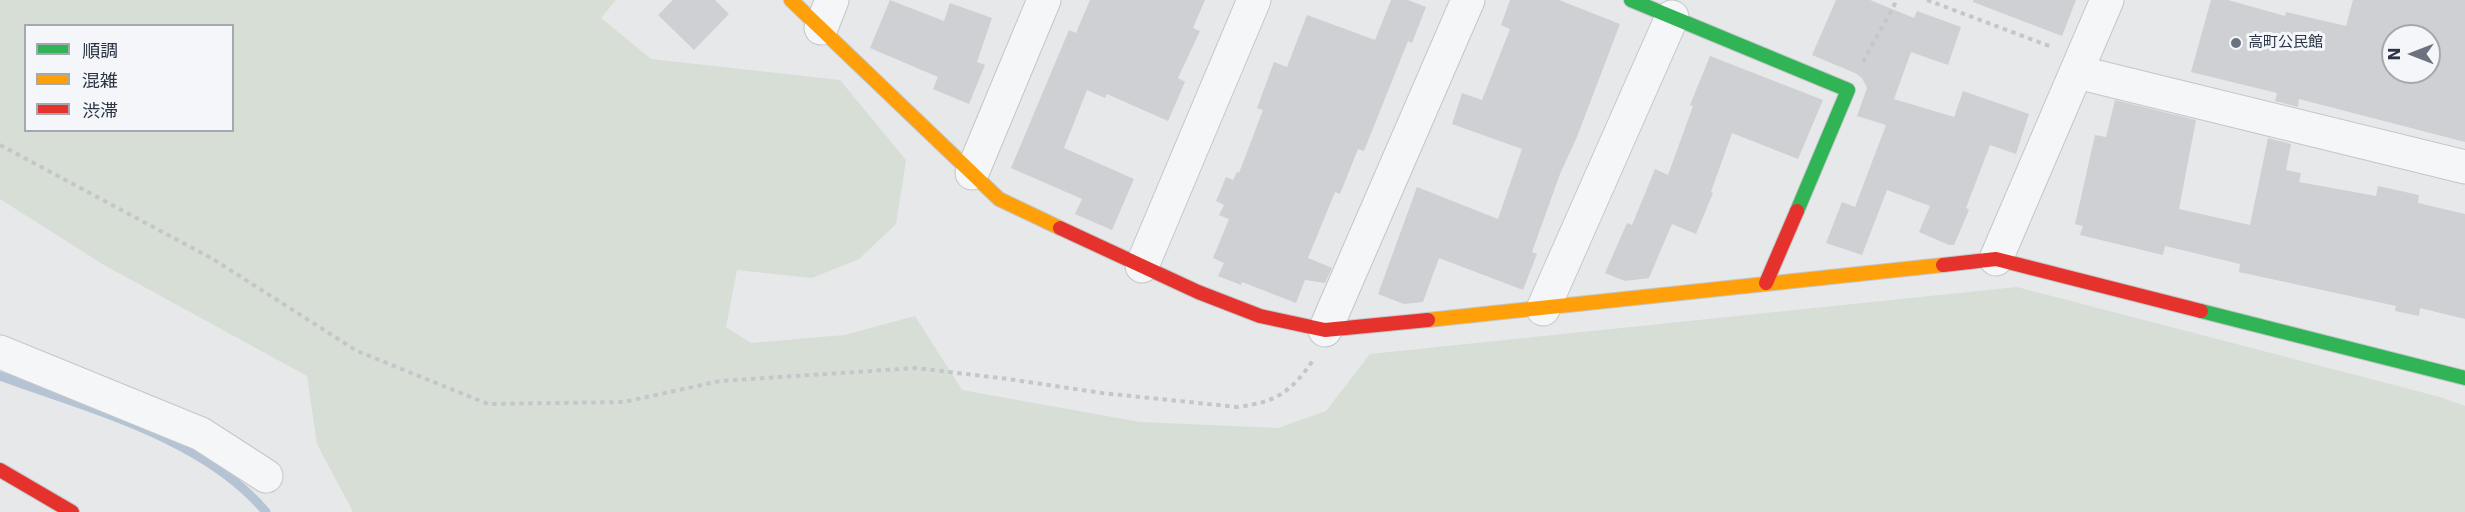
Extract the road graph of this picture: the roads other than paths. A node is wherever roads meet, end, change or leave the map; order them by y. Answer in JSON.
{"nodes":[{"id":1,"x":791,"y":0,"type":"edge"},
{"id":2,"x":1044,"y":0,"type":"edge"},
{"id":3,"x":1254,"y":0,"type":"edge"},
{"id":4,"x":1468,"y":0,"type":"edge"},
{"id":5,"x":1631,"y":0,"type":"edge"},
{"id":6,"x":2107,"y":0,"type":"edge"},
{"id":7,"x":826,"y":14,"type":"edge"},
{"id":8,"x":1672,"y":17,"type":"junction"},
{"id":9,"x":2077,"y":72,"type":"junction"},
{"id":10,"x":2465,"y":167,"type":"edge"},
{"id":11,"x":972,"y":173,"type":"junction"},
{"id":12,"x":1996,"y":259,"type":"junction"},
{"id":13,"x":1142,"y":266,"type":"junction"},
{"id":14,"x":1766,"y":283,"type":"junction"},
{"id":15,"x":1543,"y":309,"type":"junction"},
{"id":16,"x":1325,"y":330,"type":"junction"},
{"id":17,"x":0,"y":352,"type":"edge"},
{"id":18,"x":2465,"y":378,"type":"edge"},
{"id":19,"x":0,"y":470,"type":"edge"},
{"id":20,"x":266,"y":476,"type":"dead end"},
{"id":21,"x":72,"y":512,"type":"edge"}],
"edges":[{"from":1,"to":7,"type":"street"},
{"from":2,"to":11,"type":"street"},
{"from":3,"to":13,"type":"street"},
{"from":4,"to":16,"type":"street"},
{"from":5,"to":8,"type":"street"},
{"from":6,"to":9,"type":"street"},
{"from":7,"to":11,"type":"street"},
{"from":8,"to":14,"type":"street"},
{"from":8,"to":15,"type":"street"},
{"from":9,"to":10,"type":"street"},
{"from":9,"to":12,"type":"street"},
{"from":11,"to":13,"type":"street"},
{"from":12,"to":14,"type":"street"},
{"from":12,"to":18,"type":"street"},
{"from":13,"to":16,"type":"street"},
{"from":14,"to":15,"type":"street"},
{"from":15,"to":16,"type":"street"},
{"from":17,"to":20,"type":"street"},
{"from":19,"to":21,"type":"street"}]}
